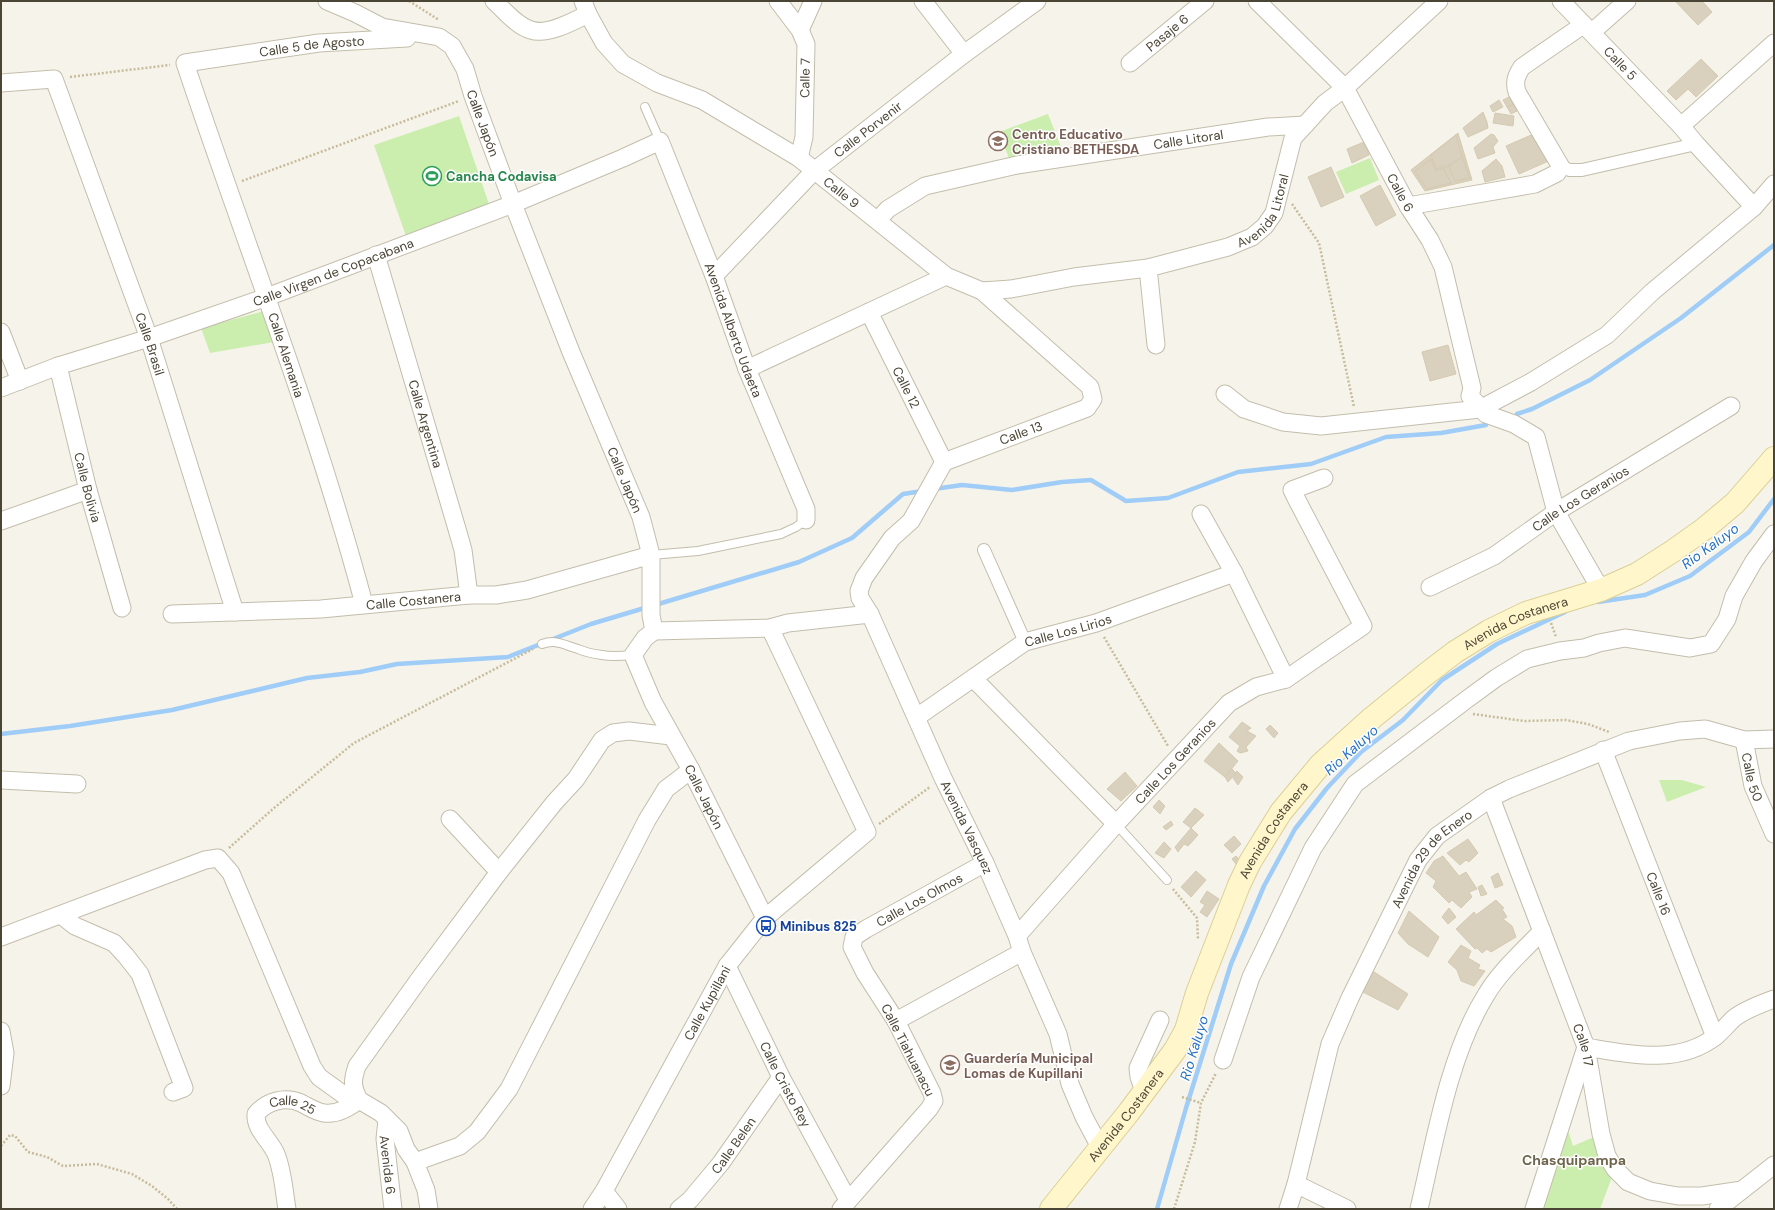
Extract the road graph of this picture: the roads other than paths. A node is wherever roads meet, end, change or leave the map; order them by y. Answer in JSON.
{"nodes":[{"id":1,"x":327,"y":1,"type":"edge"},
{"id":2,"x":494,"y":1,"type":"edge"},
{"id":3,"x":778,"y":1,"type":"edge"},
{"id":4,"x":813,"y":1,"type":"edge"},
{"id":5,"x":923,"y":1,"type":"edge"},
{"id":6,"x":1037,"y":1,"type":"edge"},
{"id":7,"x":1205,"y":1,"type":"edge"},
{"id":8,"x":1257,"y":1,"type":"edge"},
{"id":9,"x":1561,"y":1,"type":"edge"},
{"id":10,"x":1627,"y":1,"type":"edge"},
{"id":11,"x":1434,"y":3,"type":"edge"},
{"id":12,"x":585,"y":8,"type":"edge"},
{"id":13,"x":1587,"y":28,"type":"junction"},
{"id":14,"x":800,"y":30,"type":"junction"},
{"id":15,"x":439,"y":37,"type":"junction"},
{"id":16,"x":1774,"y":43,"type":"edge"},
{"id":17,"x":964,"y":54,"type":"junction"},
{"id":18,"x":185,"y":63,"type":"joint"},
{"id":19,"x":1130,"y":64,"type":"dead end"},
{"id":20,"x":1,"y":83,"type":"edge"},
{"id":21,"x":1345,"y":88,"type":"junction"},
{"id":22,"x":645,"y":107,"type":"dead end"},
{"id":23,"x":1305,"y":125,"type":"junction"},
{"id":24,"x":1681,"y":126,"type":"junction"},
{"id":25,"x":660,"y":140,"type":"junction"},
{"id":26,"x":1696,"y":144,"type":"junction"},
{"id":27,"x":799,"y":158,"type":"junction"},
{"id":28,"x":1561,"y":167,"type":"junction"},
{"id":29,"x":814,"y":171,"type":"junction"},
{"id":30,"x":1774,"y":184,"type":"edge"},
{"id":31,"x":513,"y":204,"type":"junction"},
{"id":32,"x":1408,"y":206,"type":"junction"},
{"id":33,"x":1754,"y":207,"type":"junction"},
{"id":34,"x":883,"y":215,"type":"junction"},
{"id":35,"x":376,"y":255,"type":"junction"},
{"id":36,"x":1148,"y":268,"type":"junction"},
{"id":37,"x":714,"y":276,"type":"junction"},
{"id":38,"x":946,"y":276,"type":"junction"},
{"id":39,"x":982,"y":291,"type":"junction"},
{"id":40,"x":267,"y":297,"type":"junction"},
{"id":41,"x":869,"y":312,"type":"junction"},
{"id":42,"x":1,"y":332,"type":"edge"},
{"id":43,"x":149,"y":338,"type":"junction"},
{"id":44,"x":1156,"y":345,"type":"dead end"},
{"id":45,"x":58,"y":366,"type":"junction"},
{"id":46,"x":747,"y":369,"type":"junction"},
{"id":47,"x":20,"y":381,"type":"junction"},
{"id":48,"x":1,"y":388,"type":"edge"},
{"id":49,"x":1225,"y":394,"type":"dead end"},
{"id":50,"x":1093,"y":399,"type":"joint"},
{"id":51,"x":1731,"y":406,"type":"dead end"},
{"id":52,"x":1483,"y":411,"type":"junction"},
{"id":53,"x":1774,"y":458,"type":"edge"},
{"id":54,"x":944,"y":462,"type":"junction"},
{"id":55,"x":1324,"y":478,"type":"dead end"},
{"id":56,"x":88,"y":490,"type":"junction"},
{"id":57,"x":1556,"y":512,"type":"junction"},
{"id":58,"x":1201,"y":514,"type":"dead end"},
{"id":59,"x":806,"y":520,"type":"joint"},
{"id":60,"x":1,"y":521,"type":"edge"},
{"id":61,"x":1772,"y":537,"type":"edge"},
{"id":62,"x":984,"y":550,"type":"dead end"},
{"id":63,"x":651,"y":560,"type":"junction"},
{"id":64,"x":1234,"y":573,"type":"junction"},
{"id":65,"x":1430,"y":587,"type":"dead end"},
{"id":66,"x":1601,"y":590,"type":"junction"},
{"id":67,"x":470,"y":595,"type":"junction"},
{"id":68,"x":364,"y":604,"type":"junction"},
{"id":69,"x":122,"y":608,"type":"dead end"},
{"id":70,"x":235,"y":612,"type":"junction"},
{"id":71,"x":172,"y":614,"type":"dead end"},
{"id":72,"x":870,"y":614,"type":"junction"},
{"id":73,"x":653,"y":623,"type":"junction"},
{"id":74,"x":770,"y":628,"type":"junction"},
{"id":75,"x":1025,"y":642,"type":"junction"},
{"id":76,"x":542,"y":644,"type":"road end"},
{"id":77,"x":633,"y":655,"type":"junction"},
{"id":78,"x":973,"y":678,"type":"junction"},
{"id":79,"x":1286,"y":679,"type":"junction"},
{"id":80,"x":917,"y":717,"type":"junction"},
{"id":81,"x":671,"y":736,"type":"junction"},
{"id":82,"x":1774,"y":739,"type":"edge"},
{"id":83,"x":1744,"y":740,"type":"junction"},
{"id":84,"x":1603,"y":750,"type":"junction"},
{"id":85,"x":691,"y":770,"type":"junction"},
{"id":86,"x":1,"y":780,"type":"edge"},
{"id":87,"x":77,"y":784,"type":"dead end"},
{"id":88,"x":1491,"y":798,"type":"junction"},
{"id":89,"x":450,"y":819,"type":"dead end"},
{"id":90,"x":1116,"y":824,"type":"junction"},
{"id":91,"x":1774,"y":834,"type":"edge"},
{"id":92,"x":985,"y":863,"type":"junction"},
{"id":93,"x":499,"y":872,"type":"junction"},
{"id":94,"x":1167,"y":880,"type":"road end"},
{"id":95,"x":61,"y":915,"type":"junction"},
{"id":96,"x":765,"y":918,"type":"junction"},
{"id":97,"x":1542,"y":931,"type":"junction"},
{"id":98,"x":1,"y":937,"type":"edge"},
{"id":99,"x":854,"y":937,"type":"joint"},
{"id":100,"x":1019,"y":944,"type":"junction"},
{"id":101,"x":727,"y":966,"type":"junction"},
{"id":102,"x":1774,"y":999,"type":"edge"},
{"id":103,"x":1160,"y":1020,"type":"dead end"},
{"id":104,"x":896,"y":1021,"type":"junction"},
{"id":105,"x":1,"y":1031,"type":"edge"},
{"id":106,"x":1715,"y":1037,"type":"junction"},
{"id":107,"x":1586,"y":1047,"type":"junction"},
{"id":108,"x":1223,"y":1060,"type":"road end"},
{"id":109,"x":781,"y":1077,"type":"junction"},
{"id":110,"x":1,"y":1086,"type":"edge"},
{"id":111,"x":1144,"y":1091,"type":"junction"},
{"id":112,"x":173,"y":1092,"type":"dead end"},
{"id":113,"x":359,"y":1100,"type":"junction"},
{"id":114,"x":387,"y":1120,"type":"junction"},
{"id":115,"x":1100,"y":1147,"type":"junction"},
{"id":116,"x":415,"y":1162,"type":"junction"},
{"id":117,"x":1774,"y":1165,"type":"edge"},
{"id":118,"x":1296,"y":1184,"type":"junction"},
{"id":119,"x":1742,"y":1190,"type":"junction"},
{"id":120,"x":604,"y":1191,"type":"junction"},
{"id":121,"x":844,"y":1205,"type":"edge"},
{"id":122,"x":287,"y":1209,"type":"edge"},
{"id":123,"x":393,"y":1209,"type":"edge"},
{"id":124,"x":428,"y":1209,"type":"edge"},
{"id":125,"x":592,"y":1209,"type":"edge"},
{"id":126,"x":618,"y":1209,"type":"edge"},
{"id":127,"x":680,"y":1209,"type":"edge"},
{"id":128,"x":1051,"y":1209,"type":"edge"},
{"id":129,"x":1288,"y":1209,"type":"edge"},
{"id":130,"x":1347,"y":1209,"type":"edge"},
{"id":131,"x":1419,"y":1209,"type":"edge"},
{"id":132,"x":1534,"y":1209,"type":"edge"},
{"id":133,"x":1718,"y":1209,"type":"edge"}],
"edges":[{"from":1,"to":15,"type":"street"},
{"from":2,"to":12,"type":"street"},
{"from":3,"to":14,"type":"street","name":"Calle 7"},
{"from":4,"to":14,"type":"street"},
{"from":5,"to":17,"type":"street"},
{"from":6,"to":17,"type":"street","name":"Calle Porvenir"},
{"from":7,"to":19,"type":"street","name":"Pasaje 6"},
{"from":8,"to":21,"type":"street","name":"Calle 6"},
{"from":9,"to":13,"type":"street","name":"Calle 5"},
{"from":10,"to":13,"type":"street"},
{"from":11,"to":21,"type":"street","name":"Avenida Litoral"},
{"from":12,"to":27,"type":"street","name":"Calle 9"},
{"from":13,"to":24,"type":"street","name":"Calle 5"},
{"from":13,"to":28,"type":"street"},
{"from":14,"to":27,"type":"street","name":"Calle 7"},
{"from":15,"to":18,"type":"street","name":"Calle 5 de Agosto"},
{"from":15,"to":31,"type":"street","name":"Calle Japón"},
{"from":16,"to":24,"type":"street"},
{"from":17,"to":29,"type":"street","name":"Calle Porvenir"},
{"from":18,"to":40,"type":"street","name":"Calle Alemania"},
{"from":20,"to":43,"type":"street","name":"Calle Brasil"},
{"from":21,"to":23,"type":"street","name":"Avenida Litoral"},
{"from":21,"to":32,"type":"street","name":"Calle 6"},
{"from":22,"to":25,"type":"lane"},
{"from":23,"to":34,"type":"street","name":"Calle Litoral"},
{"from":23,"to":36,"type":"street","name":"Avenida Litoral"},
{"from":24,"to":26,"type":"street","name":"Calle 5"},
{"from":25,"to":31,"type":"street","name":"Calle Virgen de Copacabana"},
{"from":25,"to":37,"type":"street","name":"Avenida Alberto Udaeta"},
{"from":26,"to":28,"type":"street"},
{"from":26,"to":33,"type":"street","name":"Calle 5"},
{"from":27,"to":29,"type":"street","name":"Calle 9"},
{"from":28,"to":32,"type":"street"},
{"from":29,"to":34,"type":"street","name":"Calle 9"},
{"from":29,"to":37,"type":"street","name":"Calle Porvenir"},
{"from":30,"to":33,"type":"street"},
{"from":31,"to":35,"type":"street","name":"Calle Virgen de Copacabana"},
{"from":31,"to":63,"type":"street","name":"Calle Japón"},
{"from":32,"to":52,"type":"street","name":"Calle 6"},
{"from":33,"to":52,"type":"street"},
{"from":34,"to":38,"type":"street","name":"Calle 9"},
{"from":35,"to":40,"type":"street","name":"Calle Virgen de Copacabana"},
{"from":35,"to":67,"type":"street","name":"Calle Argentina"},
{"from":36,"to":39,"type":"street","name":"Avenida Litoral"},
{"from":36,"to":44,"type":"street"},
{"from":37,"to":46,"type":"street","name":"Avenida Alberto Udaeta"},
{"from":38,"to":39,"type":"street","name":"Calle 9"},
{"from":38,"to":41,"type":"street"},
{"from":39,"to":50,"type":"street","name":"Calle 9"},
{"from":40,"to":43,"type":"street","name":"Calle Virgen de Copacabana"},
{"from":40,"to":68,"type":"street","name":"Calle Alemania"},
{"from":41,"to":46,"type":"street"},
{"from":41,"to":54,"type":"street","name":"Calle 12"},
{"from":42,"to":47,"type":"street"},
{"from":43,"to":45,"type":"street","name":"Calle Virgen de Copacabana"},
{"from":43,"to":70,"type":"street","name":"Calle Brasil"},
{"from":45,"to":47,"type":"street","name":"Calle Virgen de Copacabana"},
{"from":45,"to":56,"type":"street","name":"Calle Bolivia"},
{"from":46,"to":59,"type":"street","name":"Avenida Alberto Udaeta"},
{"from":47,"to":48,"type":"street","name":"Calle Virgen de Copacabana"},
{"from":49,"to":52,"type":"street"},
{"from":50,"to":54,"type":"street","name":"Calle 13"},
{"from":51,"to":57,"type":"street","name":"Calle Los Geranios"},
{"from":52,"to":57,"type":"street"},
{"from":53,"to":66,"type":"main road","name":"Avenida Costanera"},
{"from":54,"to":72,"type":"street","name":"Avenida Vasquez"},
{"from":55,"to":79,"type":"street","name":"Calle Los Geranios"},
{"from":56,"to":60,"type":"street"},
{"from":56,"to":69,"type":"street","name":"Calle Bolivia"},
{"from":57,"to":65,"type":"street","name":"Calle Los Geranios"},
{"from":57,"to":66,"type":"street"},
{"from":58,"to":64,"type":"street"},
{"from":59,"to":63,"type":"lane"},
{"from":61,"to":108,"type":"street"},
{"from":62,"to":75,"type":"street"},
{"from":63,"to":67,"type":"street","name":"Calle Costanera"},
{"from":63,"to":73,"type":"street","name":"Calle Japón"},
{"from":64,"to":75,"type":"street","name":"Calle Los Lirios"},
{"from":64,"to":79,"type":"street"},
{"from":66,"to":111,"type":"main road","name":"Avenida Costanera"},
{"from":67,"to":68,"type":"street","name":"Calle Costanera"},
{"from":68,"to":70,"type":"street","name":"Calle Costanera"},
{"from":70,"to":71,"type":"street","name":"Calle Costanera"},
{"from":72,"to":74,"type":"street"},
{"from":72,"to":80,"type":"street","name":"Avenida Vasquez"},
{"from":73,"to":74,"type":"street"},
{"from":73,"to":77,"type":"street"},
{"from":74,"to":96,"type":"street","name":"Calle Kupillani"},
{"from":75,"to":78,"type":"street","name":"Calle Los Lirios"},
{"from":76,"to":77,"type":"lane"},
{"from":77,"to":81,"type":"street","name":"Calle Japón"},
{"from":78,"to":80,"type":"street","name":"Calle Los Lirios"},
{"from":78,"to":90,"type":"street"},
{"from":79,"to":90,"type":"street","name":"Calle Los Geranios"},
{"from":80,"to":92,"type":"street","name":"Avenida Vasquez"},
{"from":81,"to":85,"type":"street","name":"Calle Japón"},
{"from":81,"to":93,"type":"street"},
{"from":82,"to":83,"type":"street","name":"Avenida 29 de Enero"},
{"from":83,"to":84,"type":"street","name":"Avenida 29 de Enero"},
{"from":83,"to":91,"type":"street","name":"Calle 50"},
{"from":84,"to":88,"type":"street","name":"Avenida 29 de Enero"},
{"from":84,"to":106,"type":"street","name":"Calle 16"},
{"from":85,"to":96,"type":"street","name":"Calle Japón"},
{"from":85,"to":116,"type":"street"},
{"from":86,"to":87,"type":"street"},
{"from":88,"to":97,"type":"street","name":"Calle 17"},
{"from":88,"to":118,"type":"street","name":"Avenida 29 de Enero"},
{"from":89,"to":93,"type":"street"},
{"from":90,"to":94,"type":"lane"},
{"from":90,"to":100,"type":"street","name":"Calle Los Geranios"},
{"from":92,"to":99,"type":"street","name":"Calle Los Olmos"},
{"from":92,"to":100,"type":"street","name":"Avenida Vasquez"},
{"from":93,"to":113,"type":"street"},
{"from":95,"to":98,"type":"street"},
{"from":95,"to":112,"type":"street"},
{"from":95,"to":113,"type":"street"},
{"from":96,"to":101,"type":"street","name":"Calle Kupillani"},
{"from":97,"to":107,"type":"street","name":"Calle 17"},
{"from":97,"to":131,"type":"street"},
{"from":99,"to":104,"type":"street","name":"Calle Tiahuanacu"},
{"from":100,"to":104,"type":"street","name":"Calle Los Geranios"},
{"from":100,"to":115,"type":"street","name":"Avenida Vasquez"},
{"from":101,"to":109,"type":"street","name":"Calle Cristo Rey"},
{"from":101,"to":120,"type":"street","name":"Calle Kupillani"},
{"from":102,"to":106,"type":"street"},
{"from":103,"to":111,"type":"street"},
{"from":104,"to":121,"type":"street","name":"Calle Tiahuanacu"},
{"from":105,"to":110,"type":"street"},
{"from":106,"to":107,"type":"street"},
{"from":107,"to":119,"type":"street","name":"Calle 17"},
{"from":107,"to":132,"type":"street"},
{"from":109,"to":121,"type":"street","name":"Calle Cristo Rey"},
{"from":109,"to":127,"type":"street","name":"Calle Belen"},
{"from":111,"to":115,"type":"main road","name":"Avenida Costanera"},
{"from":113,"to":114,"type":"street"},
{"from":113,"to":122,"type":"street","name":"Calle 25"},
{"from":114,"to":116,"type":"street"},
{"from":114,"to":123,"type":"street","name":"Avenida 6"},
{"from":115,"to":128,"type":"main road","name":"Avenida Costanera"},
{"from":116,"to":124,"type":"street"},
{"from":117,"to":119,"type":"street"},
{"from":118,"to":129,"type":"street","name":"Avenida 29 de Enero"},
{"from":118,"to":130,"type":"street"},
{"from":119,"to":133,"type":"street"},
{"from":120,"to":125,"type":"street","name":"Calle Kupillani"},
{"from":120,"to":126,"type":"street"}]}
